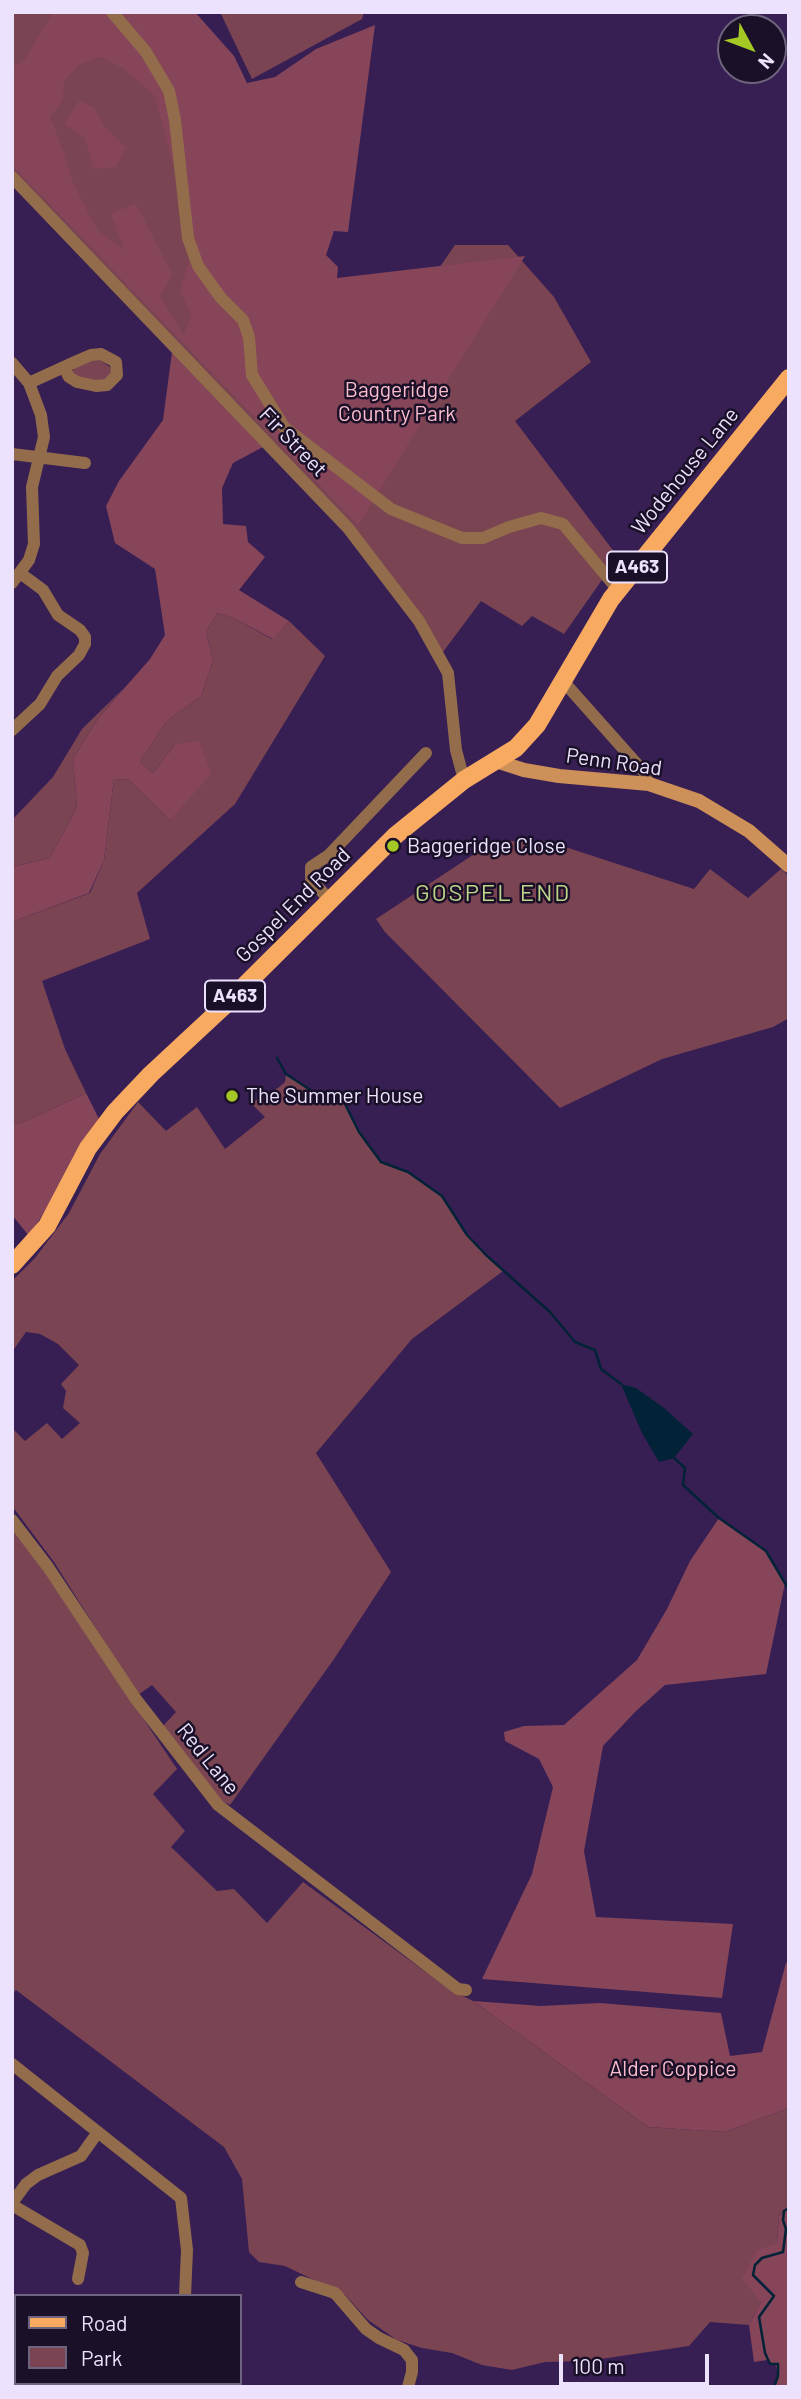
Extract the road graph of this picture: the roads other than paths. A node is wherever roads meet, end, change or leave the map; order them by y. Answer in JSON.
{"nodes":[{"id":1,"x":112,"y":12,"type":"edge"},
{"id":2,"x":12,"y":177,"type":"edge"},
{"id":3,"x":12,"y":363,"type":"edge"},
{"id":4,"x":64,"y":367,"type":"dead end"},
{"id":5,"x":789,"y":378,"type":"edge"},
{"id":6,"x":29,"y":383,"type":"junction"},
{"id":7,"x":12,"y":454,"type":"edge"},
{"id":8,"x":40,"y":456,"type":"junction"},
{"id":9,"x":85,"y":463,"type":"dead end"},
{"id":10,"x":16,"y":578,"type":"edge"},
{"id":11,"x":618,"y":590,"type":"junction"},
{"id":12,"x":563,"y":681,"type":"junction"},
{"id":13,"x":12,"y":730,"type":"edge"},
{"id":14,"x":426,"y":753,"type":"dead end"},
{"id":15,"x":496,"y":761,"type":"junction"},
{"id":16,"x":464,"y":780,"type":"junction"},
{"id":17,"x":649,"y":784,"type":"junction"},
{"id":18,"x":789,"y":866,"type":"edge"},
{"id":19,"x":330,"y":901,"type":"junction"},
{"id":20,"x":12,"y":1265,"type":"edge"},
{"id":21,"x":12,"y":1520,"type":"edge"},
{"id":22,"x":466,"y":1990,"type":"dead end"},
{"id":23,"x":12,"y":2064,"type":"edge"},
{"id":24,"x":99,"y":2132,"type":"junction"},
{"id":25,"x":12,"y":2204,"type":"edge"},
{"id":26,"x":78,"y":2279,"type":"dead end"},
{"id":27,"x":301,"y":2282,"type":"dead end"},
{"id":28,"x":185,"y":2294,"type":"edge"},
{"id":29,"x":408,"y":2387,"type":"edge"}],
"edges":[{"from":1,"to":11,"type":"street"},
{"from":2,"to":16,"type":"street","name":"Fir Street"},
{"from":3,"to":6,"type":"street"},
{"from":4,"to":6,"type":"street"},
{"from":5,"to":11,"type":"main road","name":"Wodehouse Lane","number":"A463"},
{"from":6,"to":8,"type":"street"},
{"from":7,"to":8,"type":"street"},
{"from":8,"to":9,"type":"street"},
{"from":8,"to":10,"type":"street"},
{"from":10,"to":13,"type":"street"},
{"from":11,"to":12,"type":"main road","name":"Wodehouse Lane","number":"A463"},
{"from":12,"to":15,"type":"main road","name":"Wodehouse Lane","number":"A463"},
{"from":12,"to":17,"type":"street"},
{"from":14,"to":19,"type":"street"},
{"from":15,"to":16,"type":"main road","name":"Gospel End Road","number":"A463"},
{"from":15,"to":17,"type":"street","name":"Penn Road"},
{"from":16,"to":19,"type":"main road","name":"Gospel End Road","number":"A463"},
{"from":17,"to":18,"type":"street","name":"Penn Road"},
{"from":19,"to":20,"type":"main road","name":"Gospel End Road","number":"A463"},
{"from":21,"to":22,"type":"street","name":"Red Lane"},
{"from":23,"to":24,"type":"street"},
{"from":24,"to":25,"type":"street"},
{"from":24,"to":28,"type":"street"},
{"from":25,"to":26,"type":"street"},
{"from":27,"to":29,"type":"street"}]}
